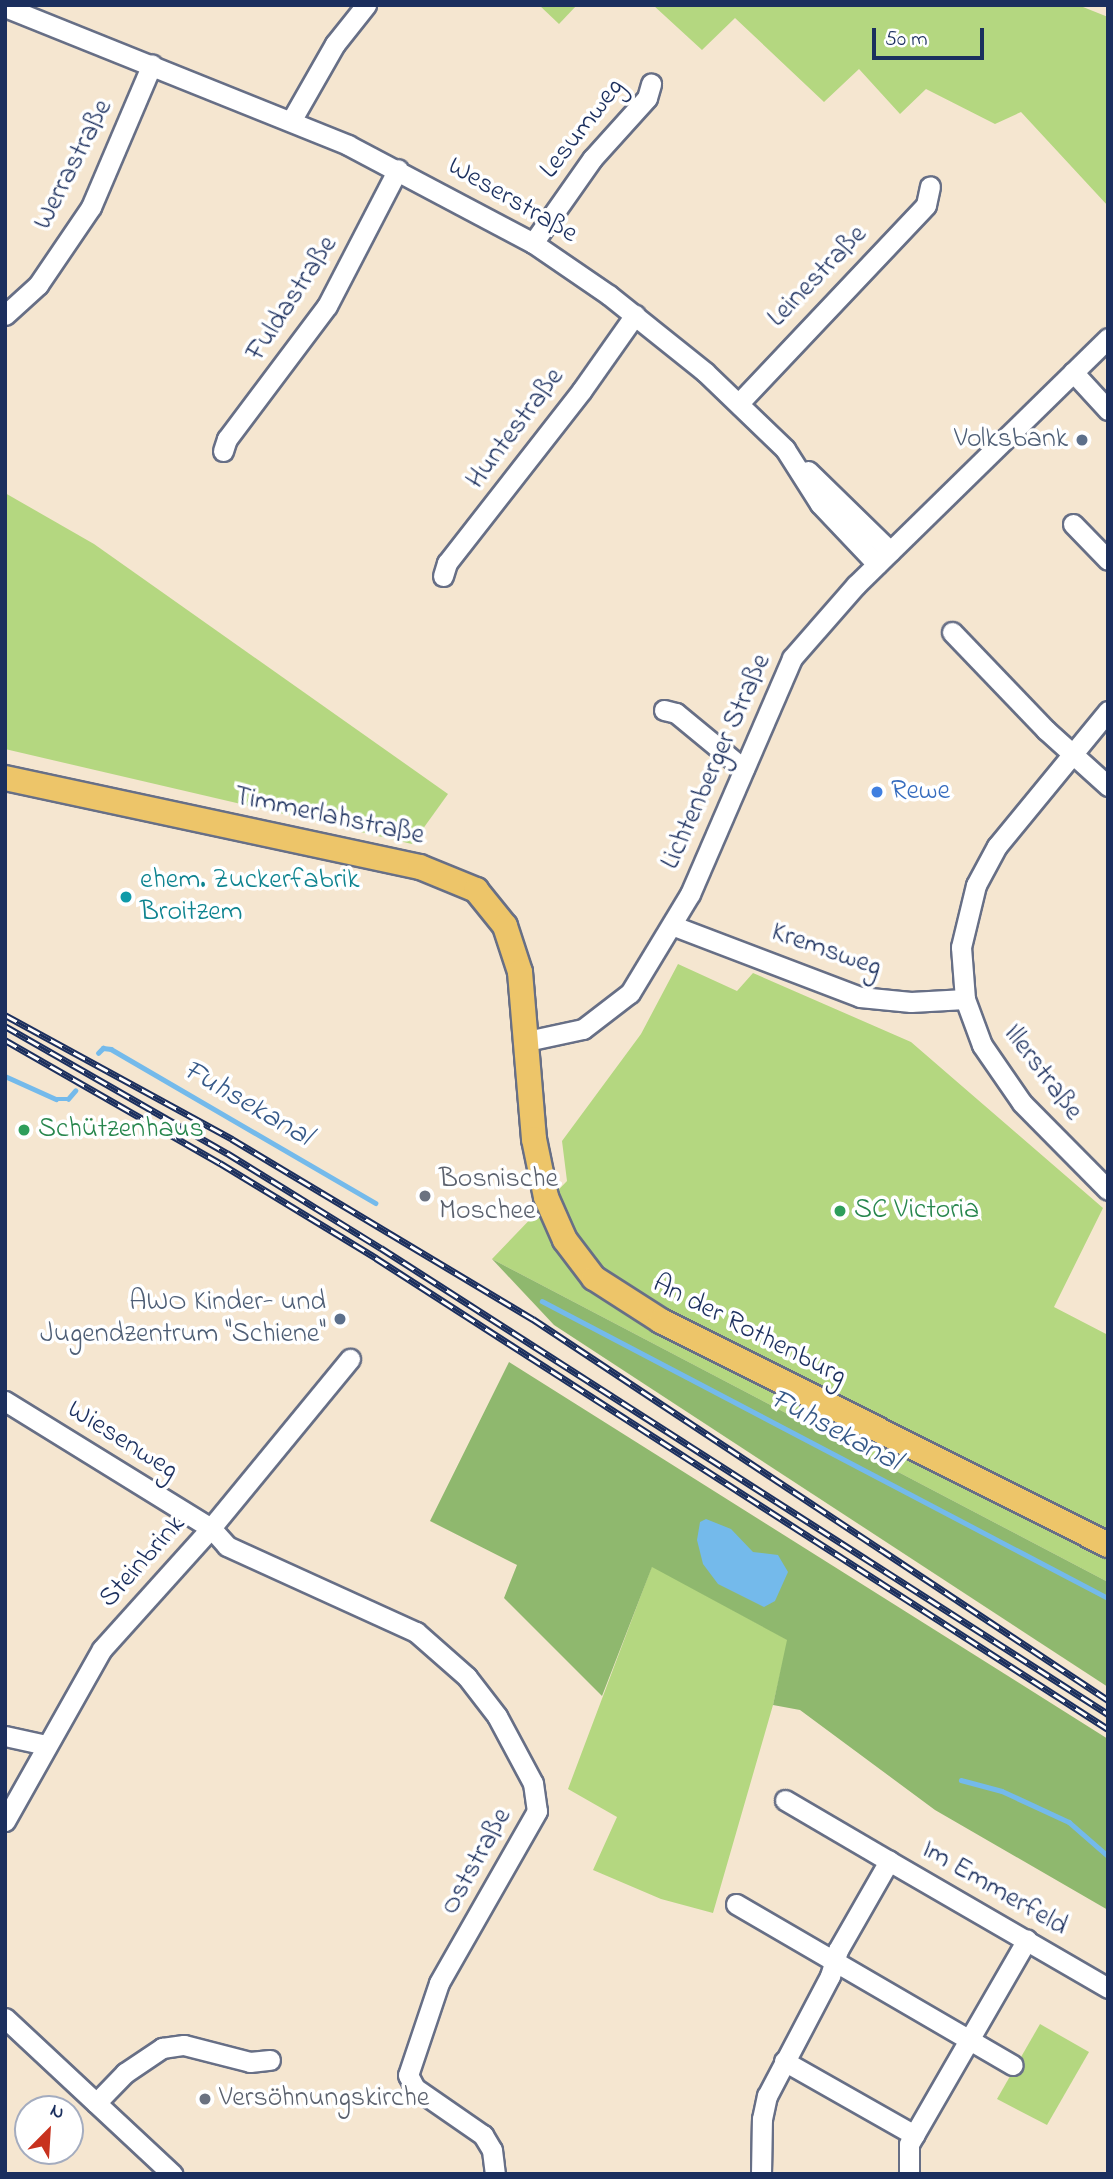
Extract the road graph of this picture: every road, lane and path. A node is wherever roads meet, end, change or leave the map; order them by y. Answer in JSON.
{"nodes":[{"id":1,"x":366,"y":5,"type":"edge"},
{"id":2,"x":5,"y":6,"type":"edge"},
{"id":3,"x":25,"y":8,"type":"edge"},
{"id":4,"x":152,"y":64,"type":"junction"},
{"id":5,"x":651,"y":84,"type":"dead end"},
{"id":6,"x":291,"y":121,"type":"junction"},
{"id":7,"x":398,"y":169,"type":"junction"},
{"id":8,"x":930,"y":186,"type":"dead end"},
{"id":9,"x":533,"y":243,"type":"junction"},
{"id":10,"x":5,"y":315,"type":"edge"},
{"id":11,"x":635,"y":315,"type":"junction"},
{"id":12,"x":1108,"y":338,"type":"edge"},
{"id":13,"x":1073,"y":372,"type":"junction"},
{"id":14,"x":739,"y":403,"type":"junction"},
{"id":15,"x":1108,"y":410,"type":"edge"},
{"id":16,"x":223,"y":451,"type":"dead end"},
{"id":17,"x":1073,"y":524,"type":"dead end"},
{"id":18,"x":884,"y":558,"type":"junction"},
{"id":19,"x":1108,"y":560,"type":"edge"},
{"id":20,"x":443,"y":576,"type":"dead end"},
{"id":21,"x":952,"y":632,"type":"dead end"},
{"id":22,"x":664,"y":710,"type":"dead end"},
{"id":23,"x":1108,"y":711,"type":"edge"},
{"id":24,"x":1071,"y":753,"type":"junction"},
{"id":25,"x":744,"y":769,"type":"junction"},
{"id":26,"x":5,"y":778,"type":"edge"},
{"id":27,"x":1108,"y":786,"type":"edge"},
{"id":28,"x":674,"y":926,"type":"junction"},
{"id":29,"x":965,"y":999,"type":"junction"},
{"id":30,"x":527,"y":1041,"type":"junction"},
{"id":31,"x":1108,"y":1190,"type":"edge"},
{"id":32,"x":350,"y":1359,"type":"dead end"},
{"id":33,"x":5,"y":1401,"type":"edge"},
{"id":34,"x":211,"y":1528,"type":"junction"},
{"id":35,"x":1108,"y":1545,"type":"edge"},
{"id":36,"x":5,"y":1736,"type":"edge"},
{"id":37,"x":46,"y":1745,"type":"junction"},
{"id":38,"x":785,"y":1800,"type":"dead end"},
{"id":39,"x":5,"y":1821,"type":"edge"},
{"id":40,"x":889,"y":1861,"type":"junction"},
{"id":41,"x":736,"y":1904,"type":"dead end"},
{"id":42,"x":1027,"y":1940,"type":"junction"},
{"id":43,"x":835,"y":1963,"type":"junction"},
{"id":44,"x":1108,"y":1988,"type":"edge"},
{"id":45,"x":5,"y":2018,"type":"edge"},
{"id":46,"x":970,"y":2039,"type":"junction"},
{"id":47,"x":270,"y":2060,"type":"dead end"},
{"id":48,"x":784,"y":2062,"type":"junction"},
{"id":49,"x":1013,"y":2065,"type":"dead end"},
{"id":50,"x":96,"y":2103,"type":"junction"},
{"id":51,"x":914,"y":2135,"type":"junction"},
{"id":52,"x":172,"y":2174,"type":"edge"},
{"id":53,"x":495,"y":2174,"type":"edge"},
{"id":54,"x":761,"y":2174,"type":"edge"},
{"id":55,"x":909,"y":2174,"type":"edge"}],
"edges":[{"from":1,"to":6,"type":"street"},
{"from":2,"to":3,"type":"street","name":"Weserstraße"},
{"from":3,"to":4,"type":"street","name":"Weserstraße"},
{"from":4,"to":6,"type":"street","name":"Weserstraße"},
{"from":4,"to":10,"type":"street","name":"Werrastraße"},
{"from":5,"to":9,"type":"street","name":"Lesumweg"},
{"from":6,"to":7,"type":"street","name":"Weserstraße"},
{"from":7,"to":9,"type":"street","name":"Weserstraße"},
{"from":7,"to":16,"type":"street","name":"Fuldastraße"},
{"from":8,"to":14,"type":"street","name":"Leinestraße"},
{"from":9,"to":11,"type":"street","name":"Weserstraße"},
{"from":11,"to":14,"type":"street","name":"Weserstraße"},
{"from":11,"to":20,"type":"street","name":"Huntestraße"},
{"from":12,"to":13,"type":"street","name":"Lichtenberger Straße"},
{"from":13,"to":15,"type":"street"},
{"from":13,"to":18,"type":"street","name":"Lichtenberger Straße"},
{"from":14,"to":18,"type":"street","name":"Weserstraße"},
{"from":17,"to":19,"type":"street"},
{"from":18,"to":25,"type":"street","name":"Lichtenberger Straße"},
{"from":21,"to":24,"type":"street"},
{"from":22,"to":25,"type":"street"},
{"from":23,"to":24,"type":"street","name":"Illerstraße"},
{"from":24,"to":27,"type":"street"},
{"from":24,"to":29,"type":"street","name":"Illerstraße"},
{"from":25,"to":28,"type":"street","name":"Lichtenberger Straße"},
{"from":26,"to":30,"type":"main road","name":"Timmerlahstraße"},
{"from":28,"to":29,"type":"street","name":"Kremsweg"},
{"from":28,"to":30,"type":"street","name":"Lichtenberger Straße"},
{"from":29,"to":31,"type":"street","name":"Illerstraße"},
{"from":30,"to":35,"type":"main road","name":"An der Rothenburg"},
{"from":32,"to":34,"type":"street","name":"Steinbrink"},
{"from":33,"to":34,"type":"street","name":"Wiesenweg"},
{"from":34,"to":37,"type":"street","name":"Steinbrink"},
{"from":34,"to":53,"type":"street","name":"Oststraße"},
{"from":36,"to":37,"type":"street"},
{"from":37,"to":39,"type":"street","name":"Steinbrink"},
{"from":38,"to":40,"type":"street","name":"Im Emmerfeld"},
{"from":40,"to":42,"type":"street","name":"Im Emmerfeld"},
{"from":40,"to":43,"type":"street","name":"Im Emmerfeld"},
{"from":41,"to":43,"type":"street"},
{"from":42,"to":44,"type":"street","name":"Im Emmerfeld"},
{"from":42,"to":46,"type":"street"},
{"from":43,"to":46,"type":"street"},
{"from":43,"to":48,"type":"street","name":"Im Emmerfeld"},
{"from":45,"to":50,"type":"street"},
{"from":46,"to":49,"type":"street"},
{"from":46,"to":51,"type":"street"},
{"from":47,"to":50,"type":"street"},
{"from":48,"to":51,"type":"street"},
{"from":48,"to":54,"type":"street","name":"Im Emmerfeld"},
{"from":50,"to":52,"type":"street"},
{"from":51,"to":55,"type":"street"}]}
